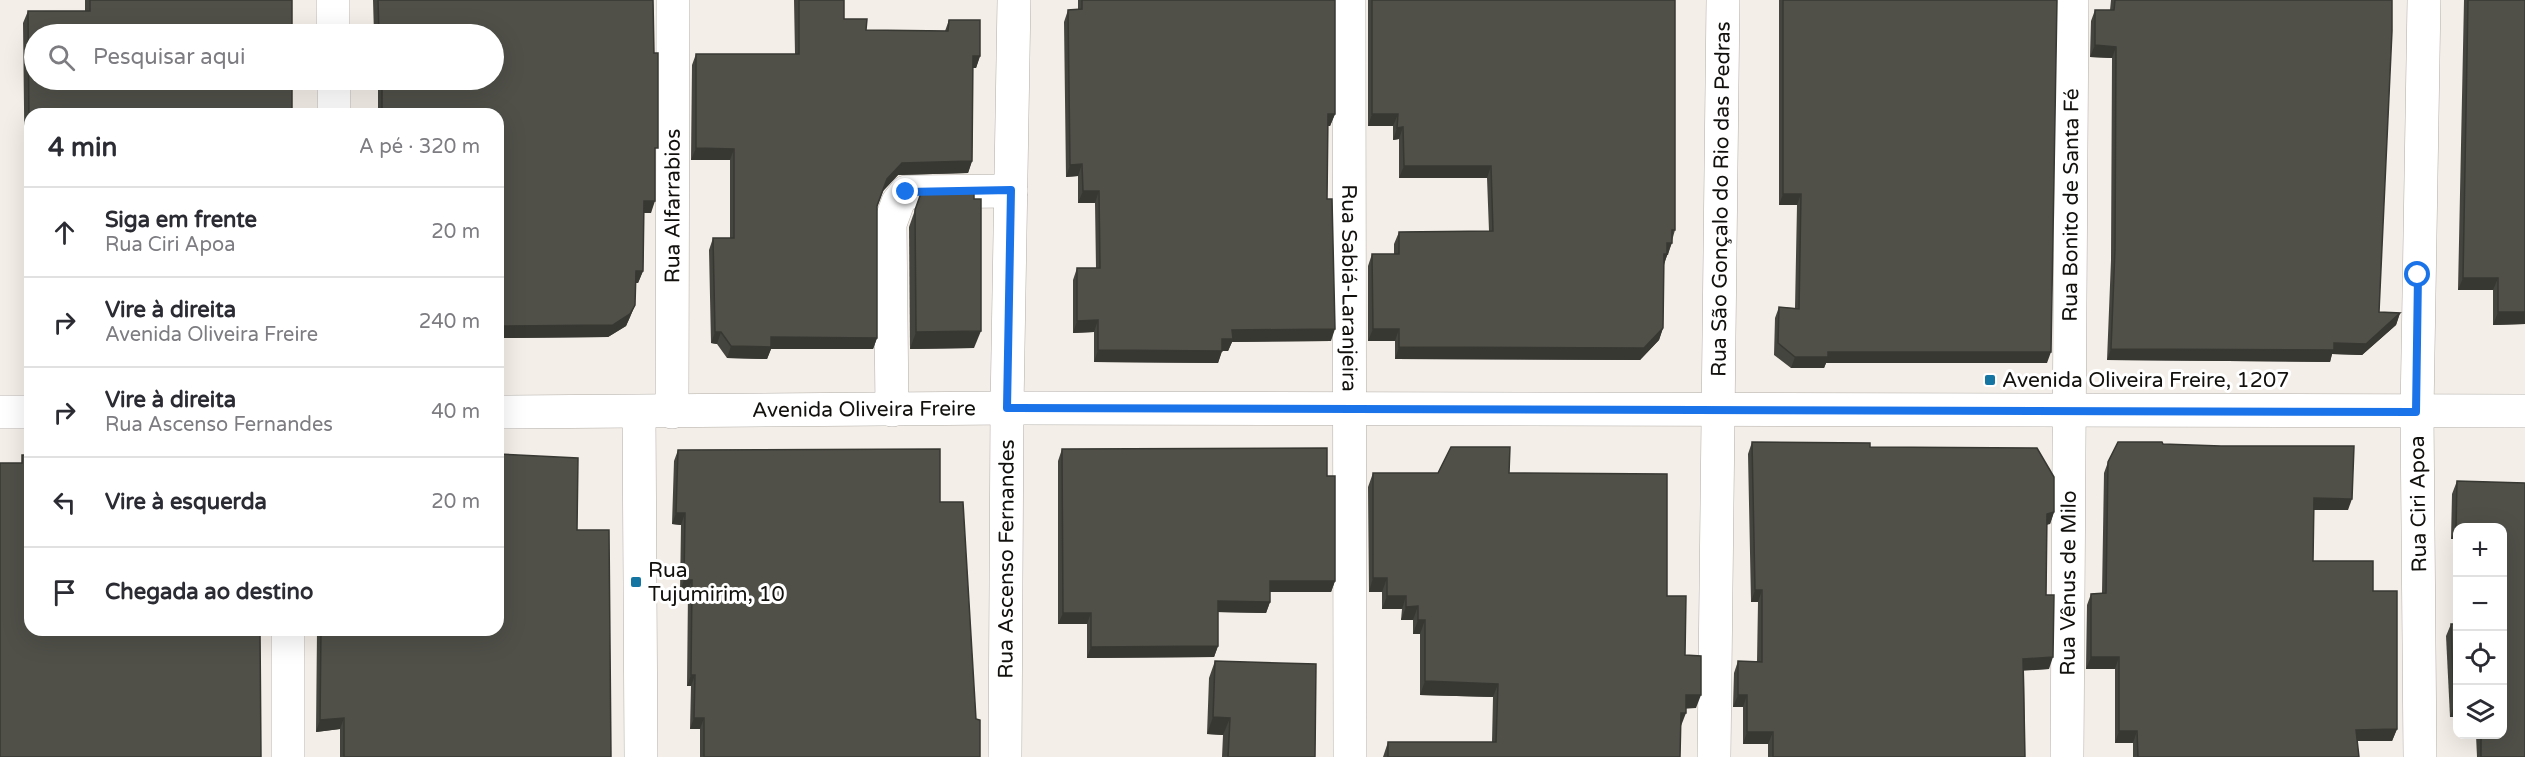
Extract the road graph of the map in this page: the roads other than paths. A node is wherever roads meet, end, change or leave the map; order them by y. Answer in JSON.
{"nodes":[{"id":1,"x":333,"y":0,"type":"edge"},
{"id":2,"x":674,"y":0,"type":"edge"},
{"id":3,"x":1014,"y":0,"type":"edge"},
{"id":4,"x":1350,"y":0,"type":"edge"},
{"id":5,"x":1723,"y":0,"type":"edge"},
{"id":6,"x":2072,"y":0,"type":"edge"},
{"id":7,"x":2424,"y":0,"type":"edge"},
{"id":8,"x":333,"y":24,"type":"edge"},
{"id":9,"x":334,"y":90,"type":"edge"},
{"id":10,"x":334,"y":108,"type":"edge"},
{"id":11,"x":1011,"y":190,"type":"junction"},
{"id":12,"x":1007,"y":408,"type":"junction"},
{"id":13,"x":892,"y":410,"type":"junction"},
{"id":14,"x":1719,"y":410,"type":"junction"},
{"id":15,"x":2071,"y":410,"type":"junction"},
{"id":16,"x":1350,"y":411,"type":"junction"},
{"id":17,"x":2525,"y":411,"type":"edge"},
{"id":18,"x":0,"y":412,"type":"edge"},
{"id":19,"x":24,"y":412,"type":"edge"},
{"id":20,"x":504,"y":412,"type":"edge"},
{"id":21,"x":639,"y":412,"type":"junction"},
{"id":22,"x":672,"y":412,"type":"junction"},
{"id":23,"x":2416,"y":412,"type":"junction"},
{"id":24,"x":288,"y":636,"type":"edge"},
{"id":25,"x":288,"y":757,"type":"edge"},
{"id":26,"x":641,"y":757,"type":"edge"},
{"id":27,"x":1005,"y":757,"type":"edge"},
{"id":28,"x":1350,"y":757,"type":"edge"},
{"id":29,"x":1714,"y":757,"type":"edge"},
{"id":30,"x":2067,"y":757,"type":"edge"},
{"id":31,"x":2420,"y":757,"type":"edge"}],
"edges":[{"from":1,"to":8,"type":"street"},
{"from":2,"to":22,"type":"street","name":"Rua Alfarrabios"},
{"from":3,"to":11,"type":"street","name":"Rua Ascenso Fernandes"},
{"from":4,"to":16,"type":"street","name":"Rua Sabiá-Laranjeira"},
{"from":5,"to":14,"type":"street","name":"Rua São Gonçalo do Rio das Pedras"},
{"from":6,"to":15,"type":"street","name":"Rua Bonito de Santa Fé"},
{"from":7,"to":23,"type":"street","name":"Rua Ciri Apoa"},
{"from":9,"to":10,"type":"street"},
{"from":11,"to":12,"type":"street","name":"Rua Ascenso Fernandes"},
{"from":11,"to":13,"type":"street"},
{"from":12,"to":13,"type":"street","name":"Avenida Oliveira Freire"},
{"from":12,"to":16,"type":"street","name":"Avenida Oliveira Freire"},
{"from":12,"to":27,"type":"street","name":"Rua Ascenso Fernandes"},
{"from":13,"to":22,"type":"street","name":"Avenida Oliveira Freire"},
{"from":14,"to":15,"type":"street","name":"Avenida Oliveira Freire"},
{"from":14,"to":16,"type":"street","name":"Avenida Oliveira Freire"},
{"from":14,"to":29,"type":"street","name":"Rua São Gonçalo do Rio das Pedras"},
{"from":15,"to":23,"type":"street","name":"Avenida Oliveira Freire"},
{"from":15,"to":30,"type":"street","name":"Rua Vênus de Milo"},
{"from":16,"to":28,"type":"street","name":"Rua Sabiá-Laranjeira"},
{"from":17,"to":23,"type":"street","name":"Avenida Oliveira Freire"},
{"from":18,"to":19,"type":"street"},
{"from":20,"to":21,"type":"street","name":"Avenida Oliveira Freire"},
{"from":21,"to":22,"type":"street","name":"Avenida Oliveira Freire"},
{"from":21,"to":26,"type":"street"},
{"from":23,"to":31,"type":"street","name":"Rua Ciri Apoa"},
{"from":24,"to":25,"type":"street"}]}
